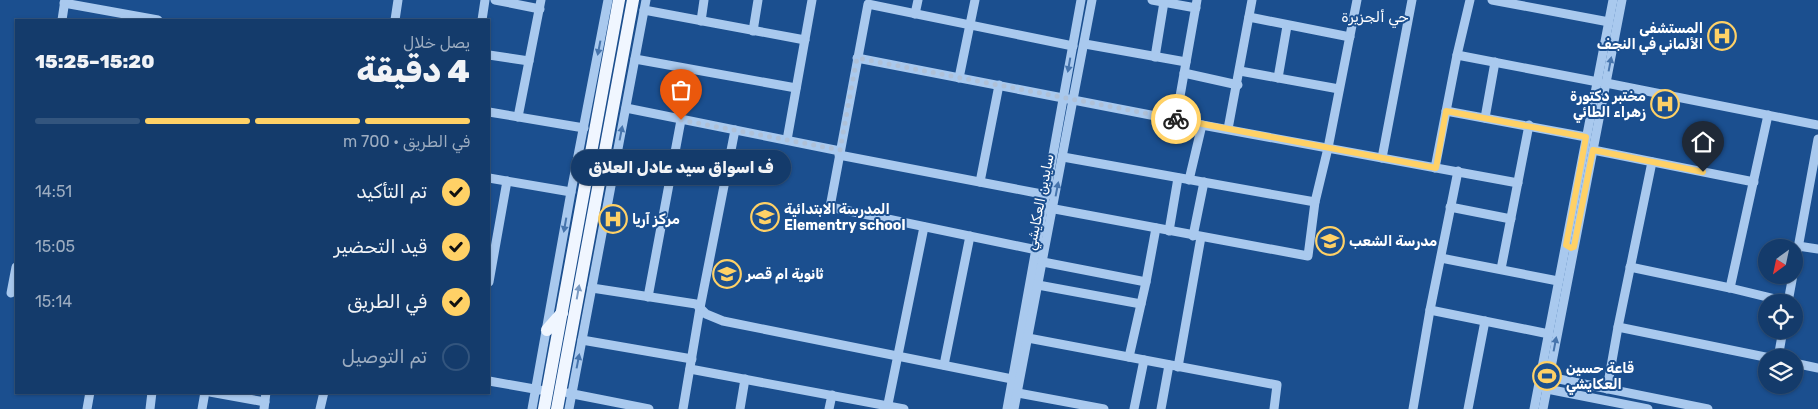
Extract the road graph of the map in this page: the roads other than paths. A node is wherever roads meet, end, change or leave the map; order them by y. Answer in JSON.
{"nodes":[{"id":1,"x":398,"y":0,"type":"edge"},
{"id":2,"x":485,"y":0,"type":"edge"},
{"id":3,"x":496,"y":0,"type":"edge"},
{"id":4,"x":608,"y":0,"type":"edge"},
{"id":5,"x":619,"y":0,"type":"edge"},
{"id":6,"x":633,"y":0,"type":"edge"},
{"id":7,"x":646,"y":0,"type":"edge"},
{"id":8,"x":704,"y":0,"type":"edge"},
{"id":9,"x":758,"y":0,"type":"edge"},
{"id":10,"x":812,"y":0,"type":"edge"},
{"id":11,"x":918,"y":0,"type":"edge"},
{"id":12,"x":975,"y":0,"type":"edge"},
{"id":13,"x":1081,"y":0,"type":"edge"},
{"id":14,"x":1092,"y":0,"type":"edge"},
{"id":15,"x":1152,"y":0,"type":"edge"},
{"id":16,"x":1252,"y":0,"type":"edge"},
{"id":17,"x":1357,"y":0,"type":"edge"},
{"id":18,"x":1412,"y":0,"type":"edge"},
{"id":19,"x":1470,"y":0,"type":"edge"},
{"id":20,"x":1492,"y":0,"type":"edge"},
{"id":21,"x":1613,"y":0,"type":"edge"},
{"id":22,"x":1622,"y":0,"type":"edge"},
{"id":23,"x":65,"y":2,"type":"edge"},
{"id":24,"x":1164,"y":2,"type":"junction"},
{"id":25,"x":540,"y":4,"type":"edge"},
{"id":26,"x":1196,"y":4,"type":"edge"},
{"id":27,"x":644,"y":10,"type":"junction"},
{"id":28,"x":915,"y":14,"type":"junction"},
{"id":29,"x":1249,"y":17,"type":"junction"},
{"id":30,"x":62,"y":19,"type":"edge"},
{"id":31,"x":153,"y":19,"type":"edge"},
{"id":32,"x":395,"y":19,"type":"edge"},
{"id":33,"x":482,"y":19,"type":"edge"},
{"id":34,"x":701,"y":21,"type":"junction"},
{"id":35,"x":1609,"y":22,"type":"junction"},
{"id":36,"x":970,"y":25,"type":"junction"},
{"id":37,"x":1287,"y":26,"type":"junction"},
{"id":38,"x":753,"y":31,"type":"junction"},
{"id":39,"x":1350,"y":37,"type":"junction"},
{"id":40,"x":805,"y":40,"type":"junction"},
{"id":41,"x":1085,"y":44,"type":"junction"},
{"id":42,"x":1073,"y":46,"type":"junction"},
{"id":43,"x":490,"y":55,"type":"edge"},
{"id":44,"x":1457,"y":55,"type":"junction"},
{"id":45,"x":1155,"y":57,"type":"junction"},
{"id":46,"x":857,"y":58,"type":"junction"},
{"id":47,"x":635,"y":59,"type":"junction"},
{"id":48,"x":529,"y":61,"type":"junction"},
{"id":49,"x":1186,"y":62,"type":"junction"},
{"id":50,"x":1495,"y":62,"type":"junction"},
{"id":51,"x":1240,"y":71,"type":"junction"},
{"id":52,"x":1184,"y":73,"type":"junction"},
{"id":53,"x":960,"y":78,"type":"junction"},
{"id":54,"x":1278,"y":78,"type":"junction"},
{"id":55,"x":1602,"y":83,"type":"junction"},
{"id":56,"x":998,"y":85,"type":"junction"},
{"id":57,"x":1238,"y":85,"type":"junction"},
{"id":58,"x":796,"y":88,"type":"junction"},
{"id":59,"x":1339,"y":89,"type":"junction"},
{"id":60,"x":1063,"y":98,"type":"junction"},
{"id":61,"x":1074,"y":100,"type":"junction"},
{"id":62,"x":626,"y":108,"type":"junction"},
{"id":63,"x":1446,"y":111,"type":"junction"},
{"id":64,"x":490,"y":112,"type":"edge"},
{"id":65,"x":1768,"y":115,"type":"junction"},
{"id":66,"x":518,"y":117,"type":"junction"},
{"id":67,"x":1486,"y":118,"type":"junction"},
{"id":68,"x":1176,"y":119,"type":"junction"},
{"id":69,"x":681,"y":120,"type":"junction"},
{"id":70,"x":1202,"y":125,"type":"junction"},
{"id":71,"x":1818,"y":125,"type":"edge"},
{"id":72,"x":1529,"y":126,"type":"junction"},
{"id":73,"x":609,"y":127,"type":"junction"},
{"id":74,"x":590,"y":128,"type":"junction"},
{"id":75,"x":1228,"y":129,"type":"junction"},
{"id":76,"x":735,"y":130,"type":"junction"},
{"id":77,"x":1586,"y":137,"type":"junction"},
{"id":78,"x":1818,"y":139,"type":"edge"},
{"id":79,"x":787,"y":140,"type":"junction"},
{"id":80,"x":1328,"y":148,"type":"junction"},
{"id":81,"x":598,"y":149,"type":"junction"},
{"id":82,"x":1593,"y":150,"type":"junction"},
{"id":83,"x":840,"y":153,"type":"junction"},
{"id":84,"x":1063,"y":157,"type":"junction"},
{"id":85,"x":1382,"y":158,"type":"junction"},
{"id":86,"x":1652,"y":162,"type":"junction"},
{"id":87,"x":1436,"y":168,"type":"junction"},
{"id":88,"x":1458,"y":172,"type":"junction"},
{"id":89,"x":490,"y":178,"type":"edge"},
{"id":90,"x":1178,"y":178,"type":"junction"},
{"id":91,"x":1189,"y":180,"type":"junction"},
{"id":92,"x":507,"y":181,"type":"junction"},
{"id":93,"x":980,"y":182,"type":"junction"},
{"id":94,"x":1204,"y":182,"type":"junction"},
{"id":95,"x":1754,"y":182,"type":"junction"},
{"id":96,"x":1518,"y":183,"type":"junction"},
{"id":97,"x":571,"y":192,"type":"junction"},
{"id":98,"x":1046,"y":195,"type":"junction"},
{"id":99,"x":1315,"y":202,"type":"junction"},
{"id":100,"x":1450,"y":207,"type":"junction"},
{"id":101,"x":1049,"y":208,"type":"junction"},
{"id":102,"x":1511,"y":219,"type":"junction"},
{"id":103,"x":924,"y":227,"type":"junction"},
{"id":104,"x":1156,"y":228,"type":"junction"},
{"id":105,"x":1169,"y":231,"type":"junction"},
{"id":106,"x":970,"y":236,"type":"junction"},
{"id":107,"x":1197,"y":236,"type":"junction"},
{"id":108,"x":1799,"y":239,"type":"edge"},
{"id":109,"x":1570,"y":246,"type":"junction"},
{"id":110,"x":1803,"y":247,"type":"edge"},
{"id":111,"x":1818,"y":249,"type":"edge"},
{"id":112,"x":1037,"y":250,"type":"junction"},
{"id":113,"x":1441,"y":258,"type":"junction"},
{"id":114,"x":1568,"y":258,"type":"junction"},
{"id":115,"x":1043,"y":262,"type":"junction"},
{"id":116,"x":1630,"y":267,"type":"junction"},
{"id":117,"x":1501,"y":269,"type":"junction"},
{"id":118,"x":15,"y":276,"type":"edge"},
{"id":119,"x":490,"y":276,"type":"edge"},
{"id":120,"x":1558,"y":281,"type":"junction"},
{"id":121,"x":1146,"y":282,"type":"junction"},
{"id":122,"x":1038,"y":285,"type":"junction"},
{"id":123,"x":592,"y":288,"type":"junction"},
{"id":124,"x":1730,"y":288,"type":"junction"},
{"id":125,"x":0,"y":291,"type":"edge"},
{"id":126,"x":13,"y":294,"type":"edge"},
{"id":127,"x":1758,"y":295,"type":"edge"},
{"id":128,"x":648,"y":297,"type":"junction"},
{"id":129,"x":1141,"y":304,"type":"junction"},
{"id":130,"x":700,"y":308,"type":"junction"},
{"id":131,"x":1430,"y":310,"type":"junction"},
{"id":132,"x":581,"y":312,"type":"junction"},
{"id":133,"x":562,"y":313,"type":"junction"},
{"id":134,"x":1484,"y":321,"type":"junction"},
{"id":135,"x":1027,"y":322,"type":"junction"},
{"id":136,"x":1618,"y":327,"type":"junction"},
{"id":137,"x":547,"y":330,"type":"junction"},
{"id":138,"x":1549,"y":334,"type":"junction"},
{"id":139,"x":1028,"y":338,"type":"junction"},
{"id":140,"x":582,"y":340,"type":"junction"},
{"id":141,"x":898,"y":356,"type":"junction"},
{"id":142,"x":1758,"y":356,"type":"edge"},
{"id":143,"x":1129,"y":357,"type":"junction"},
{"id":144,"x":692,"y":359,"type":"junction"},
{"id":145,"x":1144,"y":360,"type":"junction"},
{"id":146,"x":1803,"y":364,"type":"edge"},
{"id":147,"x":944,"y":365,"type":"junction"},
{"id":148,"x":1173,"y":366,"type":"junction"},
{"id":149,"x":690,"y":368,"type":"junction"},
{"id":150,"x":1818,"y":368,"type":"edge"},
{"id":151,"x":1549,"y":377,"type":"junction"},
{"id":152,"x":745,"y":379,"type":"junction"},
{"id":153,"x":1012,"y":379,"type":"junction"},
{"id":154,"x":490,"y":381,"type":"edge"},
{"id":155,"x":1547,"y":389,"type":"junction"},
{"id":156,"x":1608,"y":389,"type":"junction"},
{"id":157,"x":542,"y":390,"type":"junction"},
{"id":158,"x":566,"y":392,"type":"junction"},
{"id":159,"x":1014,"y":393,"type":"junction"},
{"id":160,"x":90,"y":394,"type":"edge"},
{"id":161,"x":152,"y":394,"type":"edge"},
{"id":162,"x":205,"y":394,"type":"edge"},
{"id":163,"x":218,"y":394,"type":"edge"},
{"id":164,"x":324,"y":394,"type":"edge"},
{"id":165,"x":832,"y":395,"type":"junction"},
{"id":166,"x":264,"y":406,"type":"edge"},
{"id":167,"x":628,"y":407,"type":"edge"},
{"id":168,"x":887,"y":408,"type":"edge"},
{"id":169,"x":87,"y":409,"type":"edge"},
{"id":170,"x":150,"y":409,"type":"edge"},
{"id":171,"x":202,"y":409,"type":"edge"},
{"id":172,"x":320,"y":409,"type":"edge"},
{"id":173,"x":532,"y":409,"type":"edge"},
{"id":174,"x":544,"y":409,"type":"edge"},
{"id":175,"x":557,"y":409,"type":"edge"},
{"id":176,"x":569,"y":409,"type":"edge"},
{"id":177,"x":649,"y":409,"type":"edge"},
{"id":178,"x":683,"y":409,"type":"edge"},
{"id":179,"x":740,"y":409,"type":"edge"},
{"id":180,"x":829,"y":409,"type":"edge"},
{"id":181,"x":904,"y":409,"type":"edge"},
{"id":182,"x":1007,"y":409,"type":"edge"},
{"id":183,"x":1014,"y":409,"type":"edge"},
{"id":184,"x":1104,"y":409,"type":"edge"},
{"id":185,"x":1134,"y":409,"type":"edge"},
{"id":186,"x":1161,"y":409,"type":"edge"},
{"id":187,"x":1274,"y":409,"type":"edge"},
{"id":188,"x":1412,"y":409,"type":"edge"},
{"id":189,"x":1468,"y":409,"type":"edge"},
{"id":190,"x":1534,"y":409,"type":"edge"},
{"id":191,"x":1543,"y":409,"type":"edge"},
{"id":192,"x":1648,"y":409,"type":"edge"},
{"id":193,"x":1708,"y":409,"type":"edge"}],
"edges":[{"from":1,"to":32,"type":"street"},
{"from":2,"to":33,"type":"street"},
{"from":3,"to":25,"type":"street"},
{"from":4,"to":74,"type":"street","one_way":true},
{"from":5,"to":74,"type":"main road"},
{"from":6,"to":73,"type":"main road"},
{"from":7,"to":27,"type":"street"},
{"from":8,"to":34,"type":"street"},
{"from":9,"to":38,"type":"street"},
{"from":10,"to":40,"type":"street"},
{"from":11,"to":28,"type":"street"},
{"from":12,"to":36,"type":"street"},
{"from":13,"to":42,"type":"street","name":"سايدين العكايشي"},
{"from":14,"to":41,"type":"street","name":"سايدين العكايشي"},
{"from":15,"to":24,"type":"street"},
{"from":16,"to":29,"type":"street"},
{"from":17,"to":39,"type":"street"},
{"from":18,"to":85,"type":"street"},
{"from":19,"to":44,"type":"street"},
{"from":20,"to":35,"type":"street"},
{"from":21,"to":35,"type":"street"},
{"from":55,"to":22,"type":"street","one_way":true},
{"from":23,"to":30,"type":"street"},
{"from":23,"to":31,"type":"street"},
{"from":24,"to":26,"type":"street"},
{"from":24,"to":45,"type":"street"},
{"from":25,"to":48,"type":"street"},
{"from":26,"to":49,"type":"street"},
{"from":27,"to":34,"type":"street"},
{"from":27,"to":47,"type":"street"},
{"from":28,"to":36,"type":"street"},
{"from":28,"to":46,"type":"street"},
{"from":29,"to":37,"type":"street"},
{"from":29,"to":51,"type":"street"},
{"from":34,"to":38,"type":"street"},
{"from":35,"to":55,"type":"street"},
{"from":36,"to":42,"type":"street"},
{"from":36,"to":53,"type":"street"},
{"from":37,"to":39,"type":"street"},
{"from":37,"to":54,"type":"street"},
{"from":38,"to":40,"type":"street"},
{"from":39,"to":59,"type":"street"},
{"from":40,"to":58,"type":"street"},
{"from":41,"to":45,"type":"street"},
{"from":41,"to":61,"type":"street","name":"سايدين العكايشي"},
{"from":42,"to":60,"type":"street","name":"سايدين العكايشي","one_way":true},
{"from":43,"to":48,"type":"street"},
{"from":44,"to":50,"type":"street"},
{"from":44,"to":63,"type":"street"},
{"from":45,"to":49,"type":"street"},
{"from":46,"to":53,"type":"street"},
{"from":46,"to":83,"type":"street"},
{"from":47,"to":58,"type":"street"},
{"from":47,"to":62,"type":"street"},
{"from":48,"to":66,"type":"street"},
{"from":49,"to":52,"type":"street"},
{"from":50,"to":55,"type":"street"},
{"from":50,"to":67,"type":"street"},
{"from":51,"to":54,"type":"street"},
{"from":51,"to":57,"type":"street"},
{"from":52,"to":57,"type":"street"},
{"from":52,"to":68,"type":"street"},
{"from":53,"to":56,"type":"street"},
{"from":54,"to":59,"type":"street"},
{"from":55,"to":65,"type":"street"},
{"from":55,"to":77,"type":"street"},
{"from":55,"to":82,"type":"street"},
{"from":56,"to":60,"type":"street"},
{"from":56,"to":93,"type":"street"},
{"from":57,"to":75,"type":"street"},
{"from":58,"to":79,"type":"street"},
{"from":59,"to":80,"type":"street"},
{"from":60,"to":61,"type":"street"},
{"from":60,"to":98,"type":"street","name":"سايدين العكايشي"},
{"from":61,"to":68,"type":"street"},
{"from":61,"to":84,"type":"street","name":"سايدين العكايشي"},
{"from":62,"to":69,"type":"street"},
{"from":123,"to":62,"type":"street","one_way":true},
{"from":63,"to":67,"type":"street"},
{"from":63,"to":87,"type":"street"},
{"from":64,"to":66,"type":"street"},
{"from":65,"to":71,"type":"street"},
{"from":65,"to":95,"type":"street"},
{"from":66,"to":74,"type":"street"},
{"from":67,"to":72,"type":"street"},
{"from":68,"to":70,"type":"street"},
{"from":69,"to":76,"type":"street"},
{"from":69,"to":128,"type":"street"},
{"from":70,"to":75,"type":"street"},
{"from":70,"to":91,"type":"street"},
{"from":72,"to":77,"type":"street"},
{"from":72,"to":96,"type":"street"},
{"from":73,"to":74,"type":"main road"},
{"from":73,"to":81,"type":"main road"},
{"from":74,"to":81,"type":"main road"},
{"from":74,"to":97,"type":"street"},
{"from":75,"to":80,"type":"street"},
{"from":76,"to":79,"type":"street"},
{"from":76,"to":130,"type":"street"},
{"from":77,"to":109,"type":"street"},
{"from":78,"to":108,"type":"street"},
{"from":79,"to":83,"type":"street"},
{"from":80,"to":85,"type":"street"},
{"from":80,"to":99,"type":"street"},
{"from":132,"to":81,"type":"main road","one_way":true},
{"from":81,"to":133,"type":"main road"},
{"from":82,"to":86,"type":"street"},
{"from":82,"to":109,"type":"street"},
{"from":83,"to":93,"type":"street"},
{"from":83,"to":103,"type":"street"},
{"from":84,"to":90,"type":"street"},
{"from":101,"to":84,"type":"street","name":"سايدين العكايشي","one_way":true},
{"from":85,"to":87,"type":"street"},
{"from":86,"to":95,"type":"street"},
{"from":86,"to":116,"type":"street"},
{"from":87,"to":88,"type":"street"},
{"from":88,"to":96,"type":"street"},
{"from":88,"to":100,"type":"street"},
{"from":89,"to":92,"type":"street"},
{"from":90,"to":91,"type":"street"},
{"from":90,"to":105,"type":"street"},
{"from":91,"to":94,"type":"street"},
{"from":92,"to":97,"type":"street"},
{"from":92,"to":119,"type":"street"},
{"from":93,"to":98,"type":"street"},
{"from":94,"to":99,"type":"street"},
{"from":94,"to":107,"type":"street"},
{"from":95,"to":124,"type":"street"},
{"from":96,"to":102,"type":"street"},
{"from":97,"to":137,"type":"street","one_way":true},
{"from":98,"to":101,"type":"street","name":"سايدين العكايشي"},
{"from":99,"to":107,"type":"street"},
{"from":100,"to":102,"type":"street"},
{"from":100,"to":113,"type":"street"},
{"from":101,"to":104,"type":"street"},
{"from":101,"to":112,"type":"street","name":"سايدين العكايشي"},
{"from":101,"to":115,"type":"street","name":"سايدين العكايشي"},
{"from":102,"to":117,"type":"street"},
{"from":103,"to":106,"type":"street"},
{"from":103,"to":141,"type":"street"},
{"from":104,"to":105,"type":"street"},
{"from":104,"to":121,"type":"street"},
{"from":105,"to":107,"type":"street"},
{"from":106,"to":112,"type":"street"},
{"from":106,"to":147,"type":"street"},
{"from":107,"to":148,"type":"street"},
{"from":109,"to":114,"type":"street"},
{"from":110,"to":111,"type":"street"},
{"from":112,"to":135,"type":"street","name":"سايدين العكايشي"},
{"from":113,"to":117,"type":"street"},
{"from":113,"to":131,"type":"street"},
{"from":114,"to":120,"type":"street"},
{"from":151,"to":114,"type":"street","one_way":true},
{"from":115,"to":121,"type":"street"},
{"from":115,"to":122,"type":"street","name":"سايدين العكايشي"},
{"from":116,"to":124,"type":"street"},
{"from":116,"to":136,"type":"street"},
{"from":117,"to":120,"type":"street"},
{"from":118,"to":126,"type":"street"},
{"from":120,"to":138,"type":"street"},
{"from":121,"to":129,"type":"street"},
{"from":122,"to":129,"type":"street"},
{"from":122,"to":135,"type":"street","name":"سايدين العكايشي"},
{"from":123,"to":128,"type":"street"},
{"from":123,"to":132,"type":"street"},
{"from":124,"to":127,"type":"street"},
{"from":125,"to":126,"type":"street"},
{"from":128,"to":130,"type":"street"},
{"from":129,"to":143,"type":"street"},
{"from":130,"to":141,"type":"street"},
{"from":130,"to":144,"type":"street"},
{"from":131,"to":134,"type":"street"},
{"from":131,"to":188,"type":"street"},
{"from":132,"to":140,"type":"street"},
{"from":132,"to":158,"type":"main road"},
{"from":133,"to":137,"type":"main road"},
{"from":133,"to":157,"type":"main road"},
{"from":134,"to":138,"type":"street"},
{"from":134,"to":189,"type":"street"},
{"from":135,"to":139,"type":"street","name":"سايدين العكايشي"},
{"from":135,"to":153,"type":"street","name":"سايدين العكايشي"},
{"from":136,"to":142,"type":"street"},
{"from":136,"to":156,"type":"street"},
{"from":137,"to":157,"type":"street"},
{"from":138,"to":190,"type":"street"},
{"from":139,"to":143,"type":"street"},
{"from":139,"to":159,"type":"street","name":"سايدين العكايشي"},
{"from":140,"to":144,"type":"street"},
{"from":158,"to":140,"type":"street","one_way":true},
{"from":141,"to":147,"type":"street"},
{"from":141,"to":168,"type":"street"},
{"from":143,"to":145,"type":"street"},
{"from":144,"to":149,"type":"street"},
{"from":145,"to":148,"type":"street"},
{"from":145,"to":185,"type":"street"},
{"from":146,"to":150,"type":"street"},
{"from":147,"to":153,"type":"street"},
{"from":148,"to":186,"type":"street"},
{"from":148,"to":187,"type":"street"},
{"from":149,"to":152,"type":"street"},
{"from":149,"to":178,"type":"street"},
{"from":151,"to":155,"type":"street"},
{"from":151,"to":156,"type":"street"},
{"from":152,"to":165,"type":"street"},
{"from":152,"to":179,"type":"street"},
{"from":153,"to":159,"type":"street","name":"سايدين العكايشي"},
{"from":154,"to":157,"type":"street"},
{"from":155,"to":191,"type":"street"},
{"from":155,"to":192,"type":"street"},
{"from":156,"to":193,"type":"street"},
{"from":157,"to":173,"type":"street"},
{"from":157,"to":174,"type":"main road"},
{"from":158,"to":167,"type":"street"},
{"from":158,"to":175,"type":"main road"},
{"from":158,"to":176,"type":"street"},
{"from":159,"to":182,"type":"street","name":"سايدين العكايشي"},
{"from":159,"to":183,"type":"street","name":"سايدين العكايشي"},
{"from":159,"to":184,"type":"street"},
{"from":160,"to":169,"type":"street"},
{"from":161,"to":170,"type":"street"},
{"from":162,"to":171,"type":"street"},
{"from":163,"to":166,"type":"street"},
{"from":164,"to":172,"type":"street"},
{"from":165,"to":168,"type":"street"},
{"from":165,"to":180,"type":"street"},
{"from":167,"to":177,"type":"street"},
{"from":168,"to":181,"type":"street"}]}
